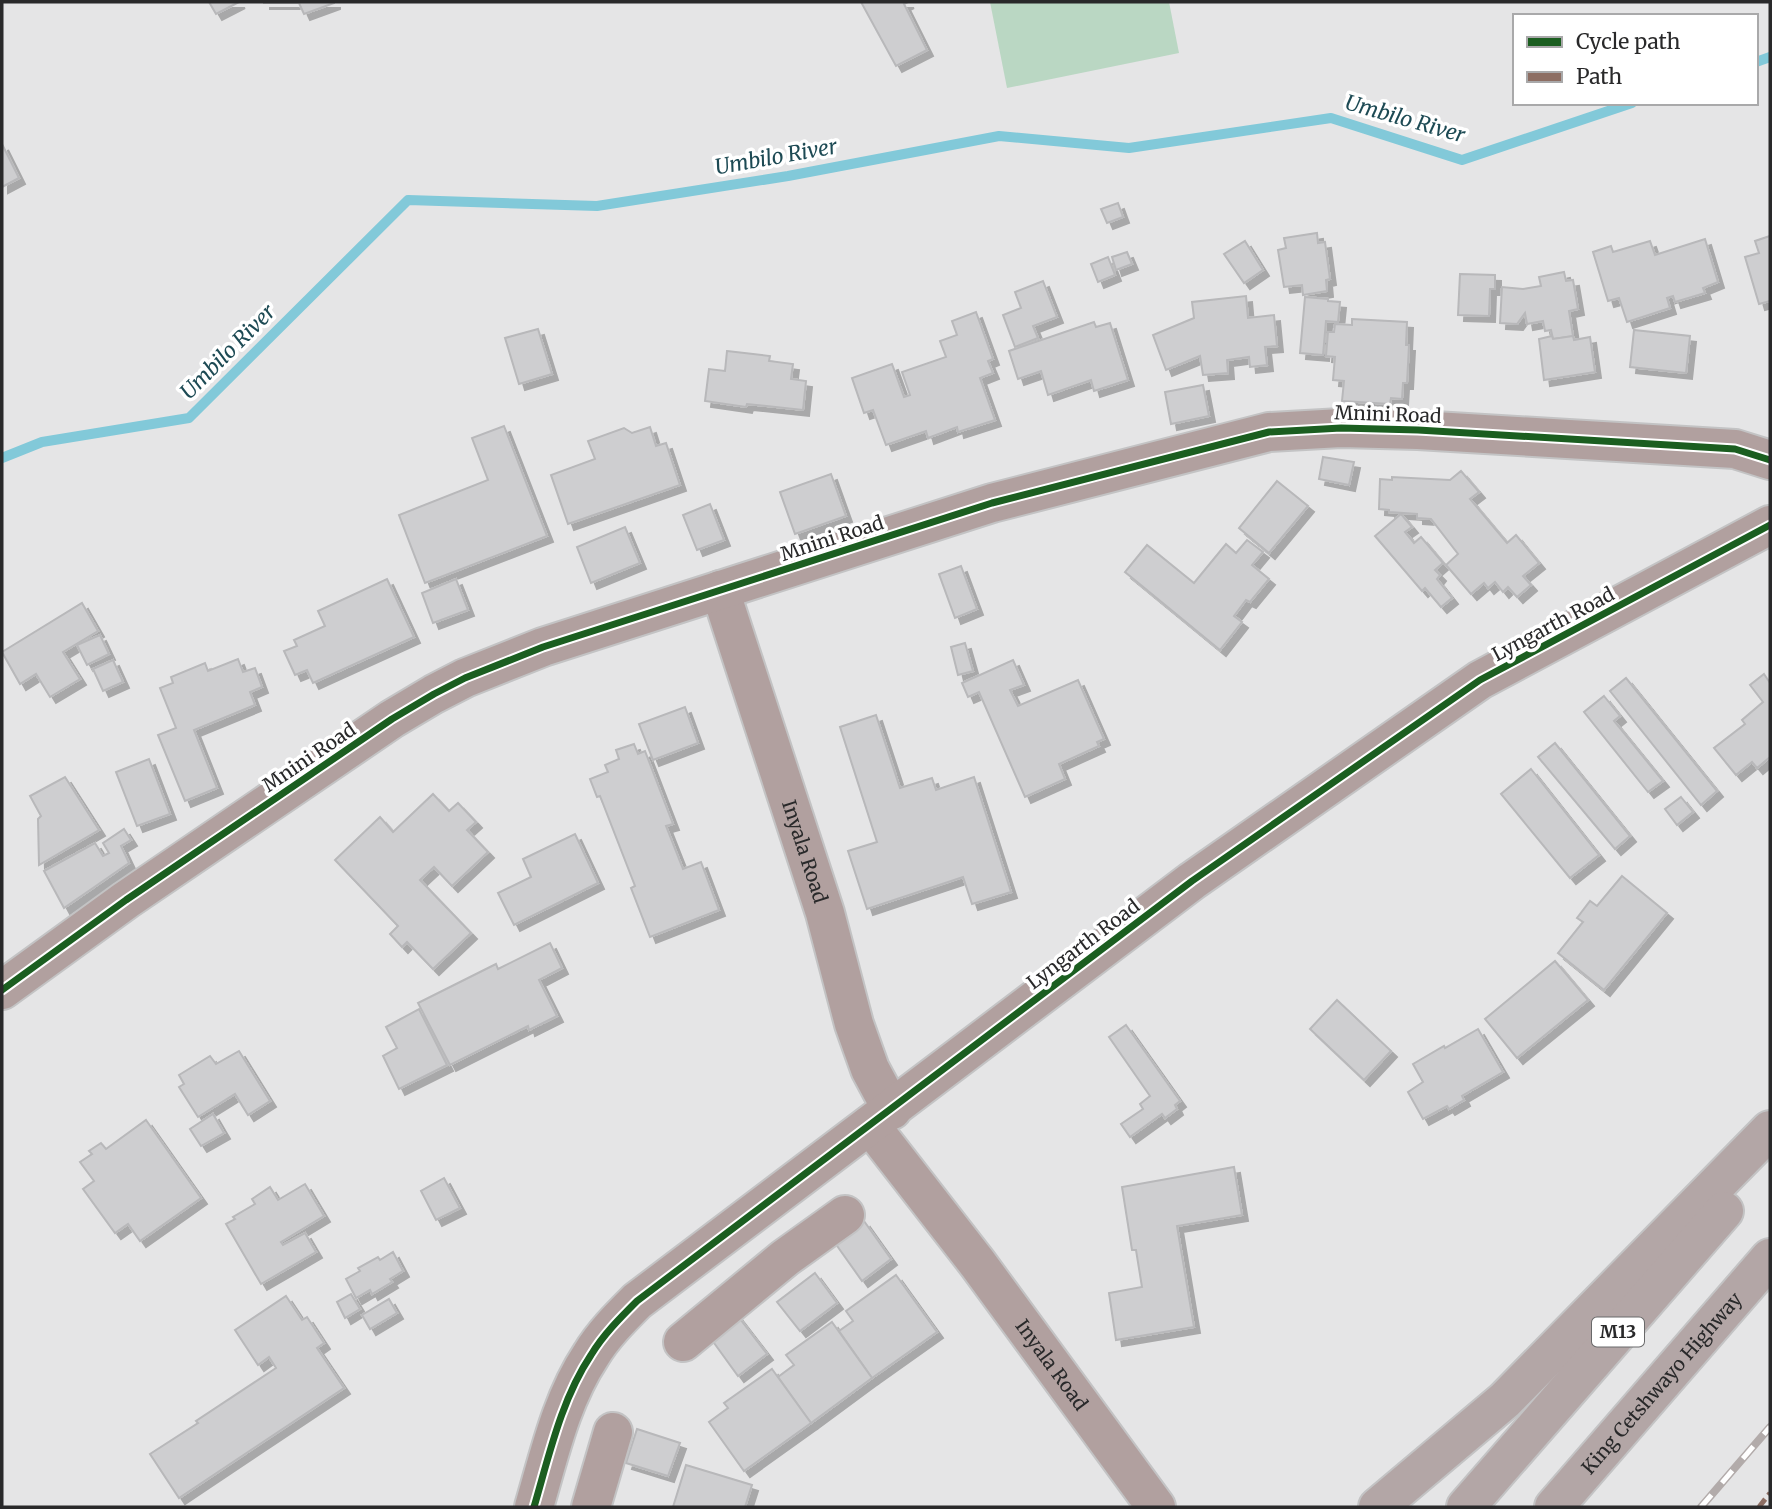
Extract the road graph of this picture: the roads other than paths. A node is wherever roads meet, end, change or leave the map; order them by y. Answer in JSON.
{"nodes":[{"id":1,"x":1770,"y":460,"type":"edge"},
{"id":2,"x":1770,"y":525,"type":"edge"},
{"id":3,"x":720,"y":590,"type":"junction"},
{"id":4,"x":2,"y":990,"type":"edge"},
{"id":5,"x":881,"y":1117,"type":"junction"},
{"id":6,"x":1770,"y":1130,"type":"edge"},
{"id":7,"x":1770,"y":1157,"type":"edge"},
{"id":8,"x":752,"y":1213,"type":"junction"},
{"id":9,"x":845,"y":1215,"type":"dead end"},
{"id":10,"x":785,"y":1258,"type":"junction"},
{"id":11,"x":1770,"y":1258,"type":"edge"},
{"id":12,"x":682,"y":1342,"type":"dead end"},
{"id":13,"x":613,"y":1432,"type":"dead end"},
{"id":14,"x":534,"y":1507,"type":"edge"},
{"id":15,"x":591,"y":1507,"type":"edge"},
{"id":16,"x":1156,"y":1507,"type":"edge"},
{"id":17,"x":1378,"y":1507,"type":"edge"},
{"id":18,"x":1466,"y":1507,"type":"edge"},
{"id":19,"x":1554,"y":1507,"type":"edge"}],
"edges":[{"from":1,"to":3,"type":"street","name":"Mnini Road"},
{"from":2,"to":5,"type":"street","name":"Lyngarth Road"},
{"from":3,"to":4,"type":"street","name":"Mnini Road"},
{"from":3,"to":5,"type":"street","name":"Inyala Road"},
{"from":5,"to":8,"type":"street","name":"Lyngarth Road"},
{"from":5,"to":16,"type":"street","name":"Inyala Road"},
{"from":6,"to":17,"type":"highway"},
{"from":7,"to":18,"type":"highway","number":"M13"},
{"from":8,"to":10,"type":"street"},
{"from":8,"to":14,"type":"street","name":"Lyngarth Road"},
{"from":9,"to":10,"type":"street"},
{"from":10,"to":12,"type":"street"},
{"from":11,"to":19,"type":"highway","name":"King Cetshwayo Highway"},
{"from":13,"to":15,"type":"street"}]}
